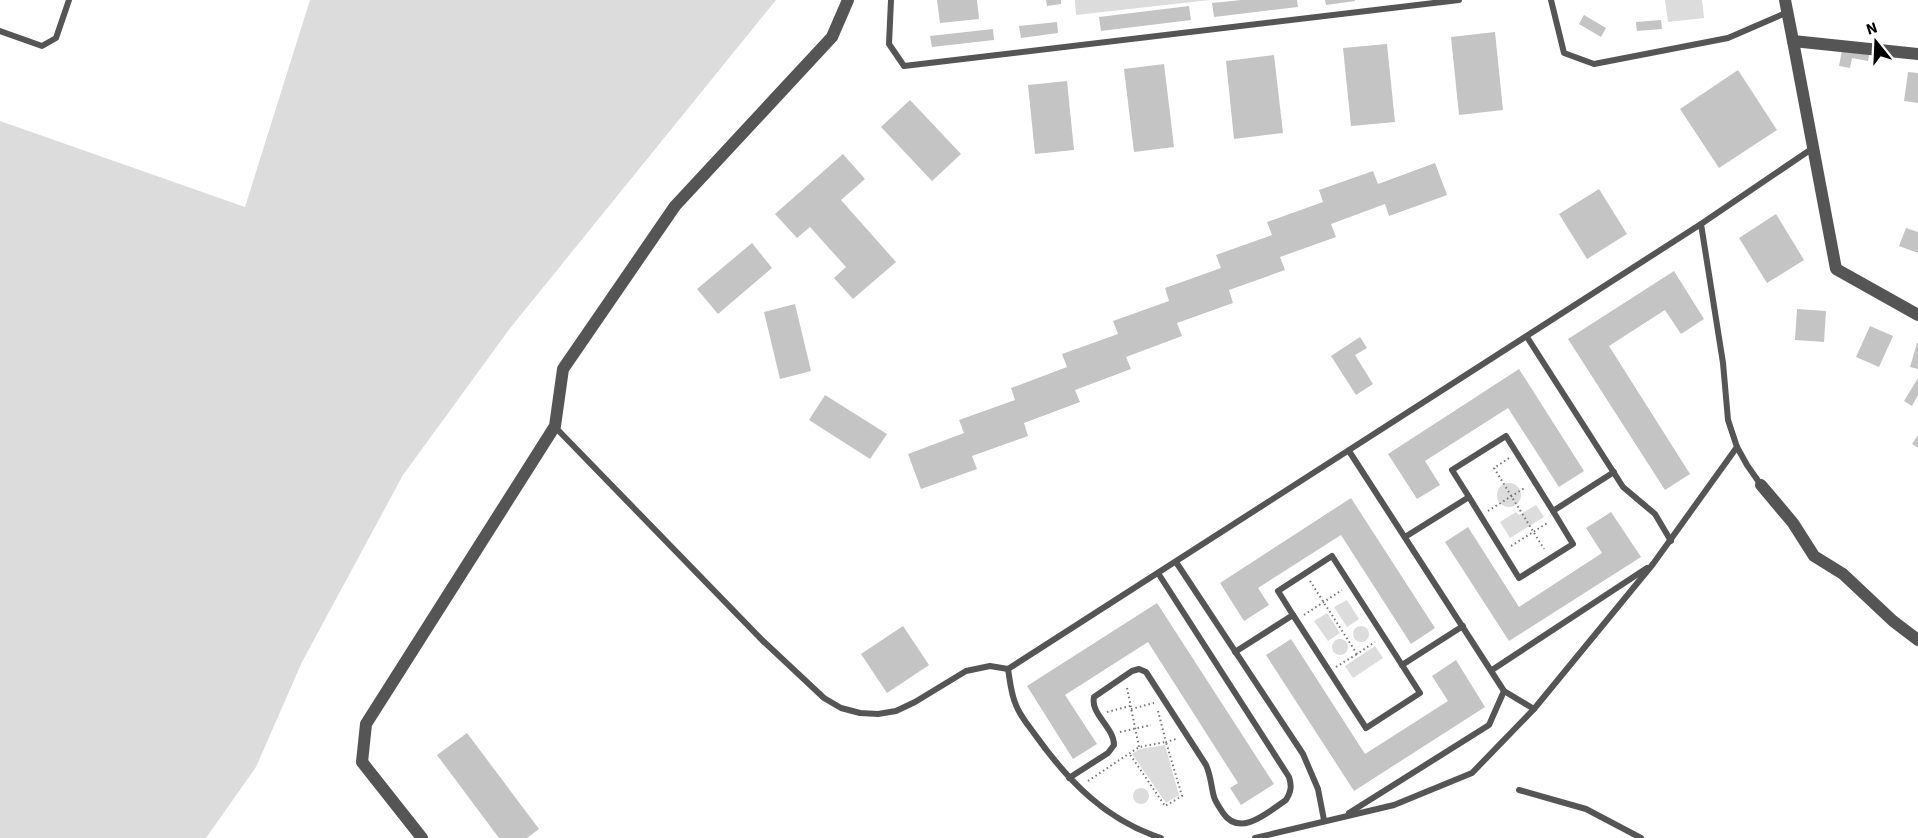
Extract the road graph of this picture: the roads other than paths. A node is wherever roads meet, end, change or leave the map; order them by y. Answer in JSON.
{"nodes":[{"id":1,"x":69,"y":0,"type":"edge"},
{"id":2,"x":848,"y":0,"type":"edge"},
{"id":3,"x":891,"y":0,"type":"edge"},
{"id":4,"x":1459,"y":0,"type":"edge"},
{"id":5,"x":1551,"y":0,"type":"edge"},
{"id":6,"x":1787,"y":6,"type":"edge"},
{"id":7,"x":0,"y":31,"type":"edge"},
{"id":8,"x":1793,"y":41,"type":"junction"},
{"id":9,"x":1918,"y":54,"type":"edge"},
{"id":10,"x":1814,"y":148,"type":"junction"},
{"id":11,"x":1701,"y":225,"type":"junction"},
{"id":12,"x":1918,"y":315,"type":"edge"},
{"id":13,"x":1527,"y":337,"type":"junction"},
{"id":14,"x":555,"y":426,"type":"junction"},
{"id":15,"x":1737,"y":447,"type":"junction"},
{"id":16,"x":1349,"y":451,"type":"junction"},
{"id":17,"x":1614,"y":472,"type":"junction"},
{"id":18,"x":1761,"y":485,"type":"joint"},
{"id":19,"x":1469,"y":497,"type":"junction"},
{"id":20,"x":1553,"y":510,"type":"junction"},
{"id":21,"x":1405,"y":537,"type":"junction"},
{"id":22,"x":1671,"y":541,"type":"junction"},
{"id":23,"x":1176,"y":562,"type":"junction"},
{"id":24,"x":1653,"y":564,"type":"junction"},
{"id":25,"x":1158,"y":573,"type":"junction"},
{"id":26,"x":1295,"y":617,"type":"junction"},
{"id":27,"x":1463,"y":626,"type":"junction"},
{"id":28,"x":1918,"y":640,"type":"edge"},
{"id":29,"x":1235,"y":652,"type":"junction"},
{"id":30,"x":1402,"y":665,"type":"junction"},
{"id":31,"x":1008,"y":669,"type":"junction"},
{"id":32,"x":1492,"y":669,"type":"junction"},
{"id":33,"x":1504,"y":691,"type":"junction"},
{"id":34,"x":1534,"y":709,"type":"junction"},
{"id":35,"x":1069,"y":778,"type":"junction"},
{"id":36,"x":1519,"y":790,"type":"dead end"},
{"id":37,"x":1346,"y":815,"type":"junction"},
{"id":38,"x":1324,"y":820,"type":"junction"},
{"id":39,"x":422,"y":838,"type":"edge"},
{"id":40,"x":1161,"y":838,"type":"edge"},
{"id":41,"x":1255,"y":838,"type":"edge"},
{"id":42,"x":1641,"y":838,"type":"edge"}],
"edges":[{"from":1,"to":7,"type":"lane"},
{"from":2,"to":14,"type":"street"},
{"from":3,"to":4,"type":"lane"},
{"from":5,"to":6,"type":"lane"},
{"from":6,"to":8,"type":"street"},
{"from":8,"to":9,"type":"street"},
{"from":8,"to":10,"type":"street"},
{"from":10,"to":11,"type":"lane"},
{"from":10,"to":12,"type":"street"},
{"from":11,"to":13,"type":"lane"},
{"from":11,"to":15,"type":"lane"},
{"from":13,"to":16,"type":"lane"},
{"from":13,"to":17,"type":"lane"},
{"from":14,"to":31,"type":"lane"},
{"from":14,"to":39,"type":"street"},
{"from":15,"to":18,"type":"lane"},
{"from":15,"to":22,"type":"lane"},
{"from":16,"to":21,"type":"lane"},
{"from":16,"to":23,"type":"lane"},
{"from":17,"to":20,"type":"lane"},
{"from":17,"to":22,"type":"lane"},
{"from":18,"to":28,"type":"street"},
{"from":19,"to":20,"type":"lane"},
{"from":19,"to":20,"type":"lane"},
{"from":19,"to":21,"type":"lane"},
{"from":21,"to":27,"type":"lane"},
{"from":22,"to":24,"type":"lane"},
{"from":23,"to":25,"type":"lane"},
{"from":23,"to":29,"type":"lane"},
{"from":24,"to":32,"type":"lane"},
{"from":24,"to":34,"type":"lane"},
{"from":25,"to":31,"type":"lane"},
{"from":25,"to":35,"type":"lane"},
{"from":26,"to":29,"type":"lane"},
{"from":26,"to":30,"type":"lane"},
{"from":26,"to":30,"type":"lane"},
{"from":27,"to":30,"type":"lane"},
{"from":27,"to":32,"type":"lane"},
{"from":29,"to":38,"type":"lane"},
{"from":31,"to":35,"type":"lane"},
{"from":32,"to":33,"type":"lane"},
{"from":33,"to":34,"type":"lane"},
{"from":33,"to":37,"type":"lane"},
{"from":34,"to":37,"type":"lane"},
{"from":35,"to":40,"type":"lane"},
{"from":36,"to":42,"type":"lane"},
{"from":37,"to":38,"type":"lane"},
{"from":38,"to":41,"type":"lane"}]}
